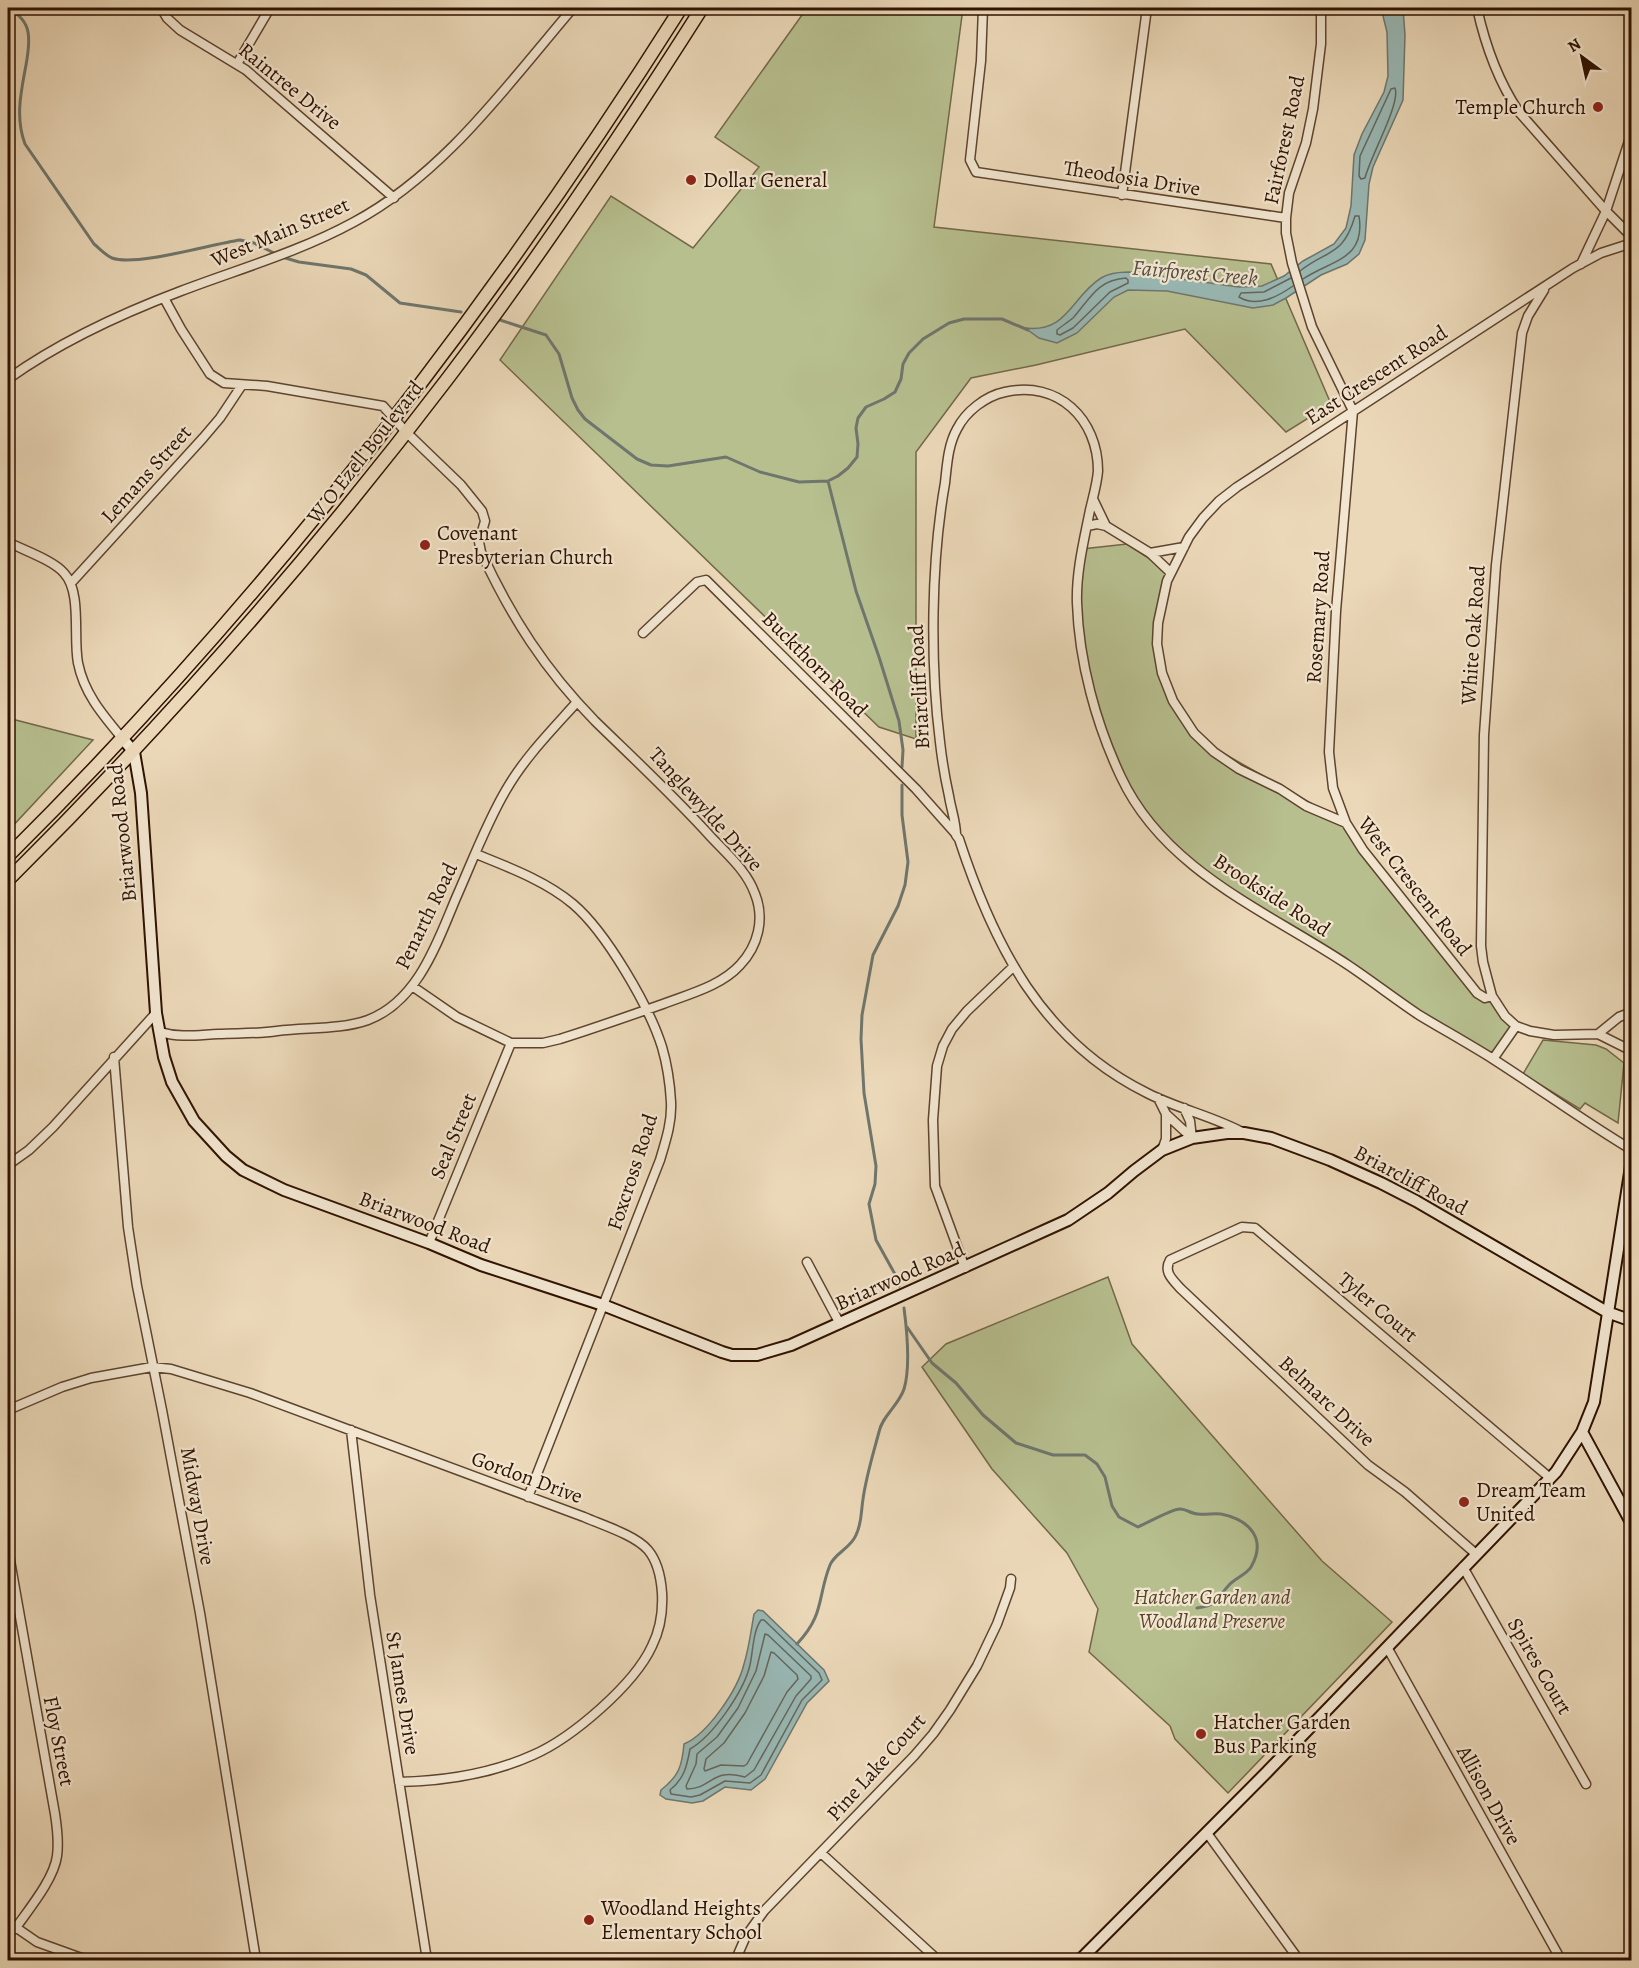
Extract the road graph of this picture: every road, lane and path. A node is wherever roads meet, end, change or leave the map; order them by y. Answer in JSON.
{"nodes":[{"id":1,"x":161,"y":8,"type":"edge"},
{"id":2,"x":270,"y":8,"type":"edge"},
{"id":3,"x":573,"y":8,"type":"edge"},
{"id":4,"x":681,"y":8,"type":"edge"},
{"id":5,"x":702,"y":8,"type":"edge"},
{"id":6,"x":983,"y":8,"type":"edge"},
{"id":7,"x":1148,"y":8,"type":"edge"},
{"id":8,"x":1321,"y":8,"type":"edge"},
{"id":9,"x":1477,"y":8,"type":"edge"},
{"id":10,"x":655,"y":48,"type":"junction"},
{"id":11,"x":670,"y":58,"type":"junction"},
{"id":12,"x":237,"y":64,"type":"junction"},
{"id":13,"x":1632,"y":132,"type":"edge"},
{"id":14,"x":590,"y":147,"type":"junction"},
{"id":15,"x":604,"y":157,"type":"junction"},
{"id":16,"x":1122,"y":195,"type":"junction"},
{"id":17,"x":394,"y":198,"type":"junction"},
{"id":18,"x":1605,"y":211,"type":"junction"},
{"id":19,"x":1286,"y":218,"type":"junction"},
{"id":20,"x":1632,"y":237,"type":"edge"},
{"id":21,"x":1632,"y":243,"type":"edge"},
{"id":22,"x":1581,"y":264,"type":"junction"},
{"id":23,"x":1548,"y":285,"type":"junction"},
{"id":24,"x":164,"y":298,"type":"junction"},
{"id":25,"x":8,"y":379,"type":"edge"},
{"id":26,"x":242,"y":385,"type":"junction"},
{"id":27,"x":1353,"y":411,"type":"junction"},
{"id":28,"x":395,"y":419,"type":"junction"},
{"id":29,"x":406,"y":432,"type":"junction"},
{"id":30,"x":1092,"y":499,"type":"junction"},
{"id":31,"x":1087,"y":526,"type":"junction"},
{"id":32,"x":1106,"y":526,"type":"junction"},
{"id":33,"x":8,"y":542,"type":"edge"},
{"id":34,"x":1184,"y":547,"type":"junction"},
{"id":35,"x":1150,"y":553,"type":"junction"},
{"id":36,"x":1170,"y":572,"type":"junction"},
{"id":37,"x":71,"y":583,"type":"junction"},
{"id":38,"x":643,"y":633,"type":"dead end"},
{"id":39,"x":577,"y":702,"type":"junction"},
{"id":40,"x":122,"y":738,"type":"junction"},
{"id":41,"x":134,"y":752,"type":"junction"},
{"id":42,"x":1346,"y":823,"type":"junction"},
{"id":43,"x":956,"y":835,"type":"junction"},
{"id":44,"x":476,"y":854,"type":"junction"},
{"id":45,"x":8,"y":856,"type":"edge"},
{"id":46,"x":10,"y":872,"type":"edge"},
{"id":47,"x":1014,"y":966,"type":"junction"},
{"id":48,"x":412,"y":986,"type":"junction"},
{"id":49,"x":1492,"y":996,"type":"junction"},
{"id":50,"x":646,"y":1010,"type":"junction"},
{"id":51,"x":1632,"y":1012,"type":"edge"},
{"id":52,"x":156,"y":1013,"type":"junction"},
{"id":53,"x":1516,"y":1026,"type":"junction"},
{"id":54,"x":160,"y":1032,"type":"junction"},
{"id":55,"x":1598,"y":1034,"type":"junction"},
{"id":56,"x":511,"y":1043,"type":"junction"},
{"id":57,"x":1632,"y":1052,"type":"edge"},
{"id":58,"x":114,"y":1057,"type":"junction"},
{"id":59,"x":1493,"y":1059,"type":"junction"},
{"id":60,"x":1158,"y":1098,"type":"junction"},
{"id":61,"x":1184,"y":1108,"type":"junction"},
{"id":62,"x":1166,"y":1114,"type":"junction"},
{"id":63,"x":1244,"y":1133,"type":"junction"},
{"id":64,"x":1192,"y":1138,"type":"junction"},
{"id":65,"x":1162,"y":1150,"type":"junction"},
{"id":66,"x":1632,"y":1150,"type":"edge"},
{"id":67,"x":1632,"y":1160,"type":"edge"},
{"id":68,"x":8,"y":1165,"type":"edge"},
{"id":69,"x":429,"y":1243,"type":"junction"},
{"id":70,"x":807,"y":1262,"type":"dead end"},
{"id":71,"x":1167,"y":1263,"type":"joint"},
{"id":72,"x":965,"y":1268,"type":"junction"},
{"id":73,"x":603,"y":1305,"type":"junction"},
{"id":74,"x":1607,"y":1312,"type":"junction"},
{"id":75,"x":1632,"y":1322,"type":"edge"},
{"id":76,"x":840,"y":1324,"type":"junction"},
{"id":77,"x":152,"y":1367,"type":"junction"},
{"id":78,"x":8,"y":1410,"type":"edge"},
{"id":79,"x":351,"y":1430,"type":"junction"},
{"id":80,"x":1582,"y":1432,"type":"junction"},
{"id":81,"x":1550,"y":1478,"type":"junction"},
{"id":82,"x":528,"y":1497,"type":"junction"},
{"id":83,"x":1632,"y":1524,"type":"edge"},
{"id":84,"x":8,"y":1549,"type":"edge"},
{"id":85,"x":1476,"y":1554,"type":"junction"},
{"id":86,"x":1463,"y":1567,"type":"junction"},
{"id":87,"x":1011,"y":1579,"type":"dead end"},
{"id":88,"x":1387,"y":1647,"type":"junction"},
{"id":89,"x":399,"y":1782,"type":"junction"},
{"id":90,"x":1586,"y":1784,"type":"dead end"},
{"id":91,"x":1207,"y":1833,"type":"junction"},
{"id":92,"x":821,"y":1853,"type":"junction"},
{"id":93,"x":8,"y":1922,"type":"edge"},
{"id":94,"x":15,"y":1929,"type":"junction"},
{"id":95,"x":256,"y":1959,"type":"edge"},
{"id":96,"x":736,"y":1959,"type":"dead end"},
{"id":97,"x":87,"y":1960,"type":"edge"},
{"id":98,"x":233,"y":1960,"type":"edge"},
{"id":99,"x":427,"y":1960,"type":"edge"},
{"id":100,"x":938,"y":1960,"type":"edge"},
{"id":101,"x":1080,"y":1960,"type":"edge"},
{"id":102,"x":1299,"y":1960,"type":"edge"},
{"id":103,"x":1561,"y":1960,"type":"edge"}],
"edges":[{"from":1,"to":12,"type":"street","name":"Raintree Drive"},
{"from":2,"to":12,"type":"street"},
{"from":3,"to":17,"type":"street","name":"West Main Street"},
{"from":4,"to":10,"type":"main road","name":"W O Ezell Boulevard"},
{"from":5,"to":11,"type":"main road","name":"W O Ezell Boulevard"},
{"from":6,"to":16,"type":"street","name":"Theodosia Drive"},
{"from":7,"to":16,"type":"street"},
{"from":8,"to":19,"type":"street","name":"Fairforest Road"},
{"from":9,"to":18,"type":"street"},
{"from":10,"to":11,"type":"main road"},
{"from":10,"to":14,"type":"main road","name":"W O Ezell Boulevard"},
{"from":11,"to":15,"type":"main road","name":"W O Ezell Boulevard"},
{"from":12,"to":17,"type":"street","name":"Raintree Drive"},
{"from":13,"to":18,"type":"street"},
{"from":14,"to":15,"type":"main road"},
{"from":14,"to":28,"type":"main road","name":"W O Ezell Boulevard"},
{"from":15,"to":29,"type":"main road","name":"W O Ezell Boulevard"},
{"from":16,"to":19,"type":"street","name":"Theodosia Drive"},
{"from":17,"to":24,"type":"street","name":"West Main Street"},
{"from":18,"to":20,"type":"street"},
{"from":18,"to":22,"type":"street"},
{"from":19,"to":27,"type":"street","name":"Fairforest Road"},
{"from":21,"to":22,"type":"street","name":"East Crescent Road"},
{"from":22,"to":23,"type":"street","name":"East Crescent Road"},
{"from":23,"to":27,"type":"street","name":"East Crescent Road"},
{"from":23,"to":49,"type":"street","name":"White Oak Road"},
{"from":24,"to":25,"type":"street","name":"West Main Street"},
{"from":24,"to":26,"type":"street","name":"Tanglewylde Drive"},
{"from":26,"to":28,"type":"street","name":"Tanglewylde Drive"},
{"from":26,"to":37,"type":"street","name":"Lemans Street"},
{"from":27,"to":34,"type":"street","name":"East Crescent Road"},
{"from":27,"to":42,"type":"street","name":"Rosemary Road"},
{"from":28,"to":29,"type":"street","name":"Tanglewylde Drive"},
{"from":28,"to":40,"type":"main road","name":"W O Ezell Boulevard"},
{"from":29,"to":39,"type":"street","name":"Tanglewylde Drive"},
{"from":29,"to":41,"type":"main road","name":"W O Ezell Boulevard"},
{"from":30,"to":31,"type":"street","name":"Brookside Road"},
{"from":30,"to":32,"type":"street"},
{"from":30,"to":43,"type":"street","name":"Briarcliff Road"},
{"from":31,"to":32,"type":"street"},
{"from":31,"to":59,"type":"street","name":"Brookside Road"},
{"from":32,"to":35,"type":"street"},
{"from":33,"to":37,"type":"street"},
{"from":34,"to":35,"type":"street"},
{"from":34,"to":36,"type":"street","name":"East Crescent Road"},
{"from":35,"to":36,"type":"street"},
{"from":36,"to":42,"type":"street","name":"West Crescent Road"},
{"from":37,"to":40,"type":"street","name":"Briarwood Road"},
{"from":38,"to":43,"type":"street","name":"Buckthorn Road"},
{"from":39,"to":44,"type":"street","name":"Penarth Road"},
{"from":39,"to":50,"type":"street","name":"Tanglewylde Drive"},
{"from":40,"to":41,"type":"street","name":"Briarwood Road"},
{"from":40,"to":45,"type":"main road","name":"W O Ezell Boulevard"},
{"from":41,"to":46,"type":"main road","name":"W O Ezell Boulevard"},
{"from":41,"to":52,"type":"street","name":"Briarwood Road"},
{"from":42,"to":49,"type":"street","name":"West Crescent Road"},
{"from":43,"to":47,"type":"street","name":"Briarcliff Road"},
{"from":44,"to":48,"type":"street","name":"Penarth Road"},
{"from":44,"to":50,"type":"street","name":"Foxcross Road"},
{"from":47,"to":60,"type":"street","name":"Briarcliff Road"},
{"from":47,"to":72,"type":"street"},
{"from":48,"to":54,"type":"street","name":"Penarth Road"},
{"from":48,"to":56,"type":"street","name":"Tanglewylde Drive"},
{"from":49,"to":53,"type":"street","name":"West Crescent Road"},
{"from":50,"to":56,"type":"street","name":"Tanglewylde Drive"},
{"from":50,"to":73,"type":"street","name":"Foxcross Road"},
{"from":51,"to":55,"type":"street"},
{"from":52,"to":54,"type":"street","name":"Briarwood Road"},
{"from":52,"to":58,"type":"street"},
{"from":53,"to":55,"type":"street"},
{"from":53,"to":59,"type":"street"},
{"from":54,"to":69,"type":"street","name":"Briarwood Road"},
{"from":55,"to":57,"type":"street"},
{"from":56,"to":69,"type":"street","name":"Seal Street"},
{"from":58,"to":68,"type":"street"},
{"from":58,"to":77,"type":"street","name":"Midway Drive"},
{"from":59,"to":66,"type":"street","name":"Brookside Road"},
{"from":60,"to":61,"type":"street","name":"Briarcliff Road"},
{"from":60,"to":62,"type":"street"},
{"from":61,"to":63,"type":"street","name":"Briarcliff Road"},
{"from":61,"to":64,"type":"street"},
{"from":62,"to":64,"type":"street"},
{"from":62,"to":65,"type":"street"},
{"from":63,"to":64,"type":"street","name":"Briarwood Road"},
{"from":63,"to":74,"type":"street","name":"Briarcliff Road"},
{"from":64,"to":65,"type":"street","name":"Briarwood Road"},
{"from":65,"to":72,"type":"street","name":"Briarwood Road"},
{"from":67,"to":74,"type":"street"},
{"from":69,"to":73,"type":"street","name":"Briarwood Road"},
{"from":70,"to":76,"type":"street"},
{"from":71,"to":81,"type":"street","name":"Tyler Court"},
{"from":71,"to":85,"type":"street","name":"Belmarc Drive"},
{"from":72,"to":76,"type":"street","name":"Briarwood Road"},
{"from":73,"to":76,"type":"street","name":"Briarwood Road"},
{"from":73,"to":82,"type":"street","name":"Foxcross Road"},
{"from":74,"to":75,"type":"street","name":"Briarcliff Road"},
{"from":74,"to":80,"type":"street"},
{"from":77,"to":78,"type":"street","name":"Gordon Drive"},
{"from":77,"to":79,"type":"street","name":"Gordon Drive"},
{"from":77,"to":95,"type":"street","name":"Midway Drive"},
{"from":79,"to":82,"type":"street","name":"Gordon Drive"},
{"from":79,"to":89,"type":"street","name":"St James Drive"},
{"from":80,"to":81,"type":"street"},
{"from":80,"to":83,"type":"street"},
{"from":81,"to":85,"type":"street"},
{"from":82,"to":89,"type":"street","name":"Gordon Drive"},
{"from":84,"to":94,"type":"street","name":"Floy Street"},
{"from":85,"to":86,"type":"street"},
{"from":86,"to":88,"type":"street"},
{"from":86,"to":90,"type":"street","name":"Spires Court"},
{"from":87,"to":92,"type":"street","name":"Pine Lake Court"},
{"from":88,"to":91,"type":"street"},
{"from":88,"to":103,"type":"street","name":"Allison Drive"},
{"from":89,"to":99,"type":"street","name":"St James Drive"},
{"from":91,"to":101,"type":"street"},
{"from":91,"to":102,"type":"street"},
{"from":92,"to":96,"type":"street","name":"Pine Lake Court"},
{"from":92,"to":100,"type":"street"},
{"from":93,"to":94,"type":"street"},
{"from":94,"to":97,"type":"street"},
{"from":95,"to":98,"type":"street"}]}
